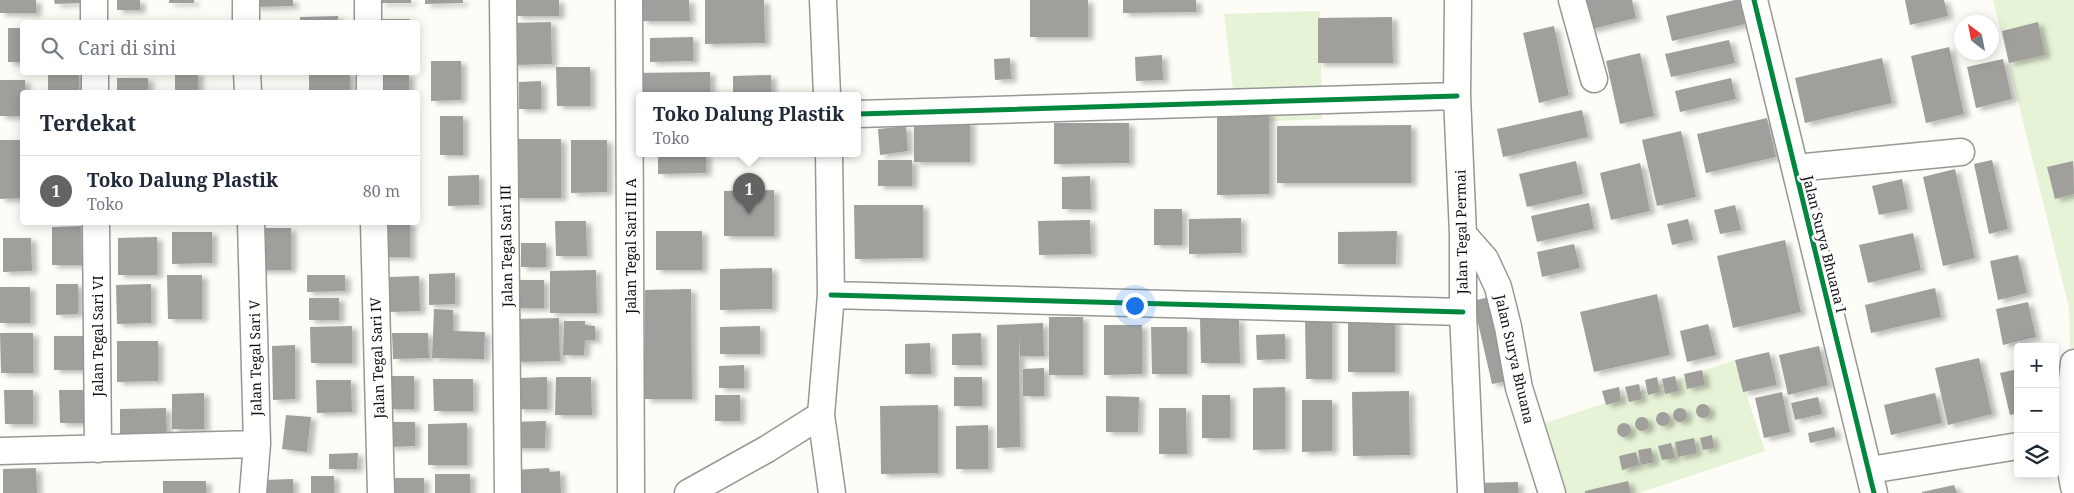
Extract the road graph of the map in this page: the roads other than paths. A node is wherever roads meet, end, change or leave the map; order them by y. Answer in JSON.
{"nodes":[{"id":1,"x":94,"y":0,"type":"edge"},
{"id":2,"x":246,"y":0,"type":"edge"},
{"id":3,"x":368,"y":0,"type":"edge"},
{"id":4,"x":503,"y":0,"type":"edge"},
{"id":5,"x":629,"y":0,"type":"edge"},
{"id":6,"x":823,"y":0,"type":"edge"},
{"id":7,"x":1458,"y":0,"type":"edge"},
{"id":8,"x":1572,"y":0,"type":"edge"},
{"id":9,"x":1754,"y":0,"type":"edge"},
{"id":10,"x":94,"y":20,"type":"edge"},
{"id":11,"x":246,"y":20,"type":"edge"},
{"id":12,"x":368,"y":20,"type":"edge"},
{"id":13,"x":95,"y":75,"type":"edge"},
{"id":14,"x":247,"y":75,"type":"edge"},
{"id":15,"x":370,"y":75,"type":"edge"},
{"id":16,"x":1594,"y":79,"type":"dead end"},
{"id":17,"x":95,"y":90,"type":"edge"},
{"id":18,"x":248,"y":90,"type":"edge"},
{"id":19,"x":370,"y":90,"type":"edge"},
{"id":20,"x":827,"y":92,"type":"edge"},
{"id":21,"x":1456,"y":96,"type":"junction"},
{"id":22,"x":861,"y":114,"type":"edge"},
{"id":23,"x":1961,"y":152,"type":"dead end"},
{"id":24,"x":829,"y":157,"type":"edge"},
{"id":25,"x":1795,"y":168,"type":"junction"},
{"id":26,"x":96,"y":225,"type":"edge"},
{"id":27,"x":251,"y":225,"type":"edge"},
{"id":28,"x":374,"y":225,"type":"edge"},
{"id":29,"x":1463,"y":234,"type":"junction"},
{"id":30,"x":831,"y":295,"type":"junction"},
{"id":31,"x":1462,"y":312,"type":"junction"},
{"id":32,"x":2074,"y":363,"type":"edge"},
{"id":33,"x":821,"y":415,"type":"junction"},
{"id":34,"x":2060,"y":439,"type":"edge"},
{"id":35,"x":257,"y":444,"type":"junction"},
{"id":36,"x":2014,"y":447,"type":"edge"},
{"id":37,"x":98,"y":450,"type":"junction"},
{"id":38,"x":0,"y":451,"type":"edge"},
{"id":39,"x":1872,"y":482,"type":"edge"},
{"id":40,"x":2074,"y":487,"type":"edge"},
{"id":41,"x":253,"y":493,"type":"edge"},
{"id":42,"x":381,"y":493,"type":"edge"},
{"id":43,"x":508,"y":493,"type":"edge"},
{"id":44,"x":631,"y":493,"type":"edge"},
{"id":45,"x":688,"y":493,"type":"edge"},
{"id":46,"x":832,"y":493,"type":"edge"},
{"id":47,"x":1471,"y":493,"type":"edge"},
{"id":48,"x":1552,"y":493,"type":"edge"}],
"edges":[{"from":1,"to":10,"type":"street"},
{"from":2,"to":11,"type":"street"},
{"from":3,"to":12,"type":"street"},
{"from":4,"to":43,"type":"street","name":"Jalan Tegal Sari III"},
{"from":5,"to":44,"type":"street","name":"Jalan Tegal Sari III A"},
{"from":6,"to":20,"type":"street"},
{"from":7,"to":21,"type":"street","name":"Jalan Tegal Permai"},
{"from":8,"to":16,"type":"street"},
{"from":9,"to":25,"type":"street","name":"Jalan Surya Bhuana I"},
{"from":13,"to":17,"type":"street"},
{"from":14,"to":18,"type":"street"},
{"from":15,"to":19,"type":"street"},
{"from":21,"to":22,"type":"street"},
{"from":21,"to":29,"type":"street","name":"Jalan Tegal Permai"},
{"from":23,"to":25,"type":"street"},
{"from":24,"to":30,"type":"street"},
{"from":25,"to":39,"type":"street","name":"Jalan Surya Bhuana I"},
{"from":26,"to":37,"type":"street","name":"Jalan Tegal Sari VI"},
{"from":27,"to":35,"type":"street","name":"Jalan Tegal Sari V"},
{"from":28,"to":42,"type":"street","name":"Jalan Tegal Sari IV"},
{"from":29,"to":31,"type":"street","name":"Jalan Tegal Permai"},
{"from":29,"to":48,"type":"street","name":"Jalan Surya Bhuana"},
{"from":30,"to":31,"type":"street"},
{"from":30,"to":33,"type":"street"},
{"from":31,"to":47,"type":"street","name":"Jalan Tegal Permai"},
{"from":32,"to":34,"type":"street"},
{"from":33,"to":45,"type":"street"},
{"from":33,"to":46,"type":"street"},
{"from":34,"to":40,"type":"street"},
{"from":35,"to":37,"type":"street"},
{"from":35,"to":41,"type":"street","name":"Jalan Tegal Sari V"},
{"from":36,"to":39,"type":"street"},
{"from":37,"to":38,"type":"street"}]}
